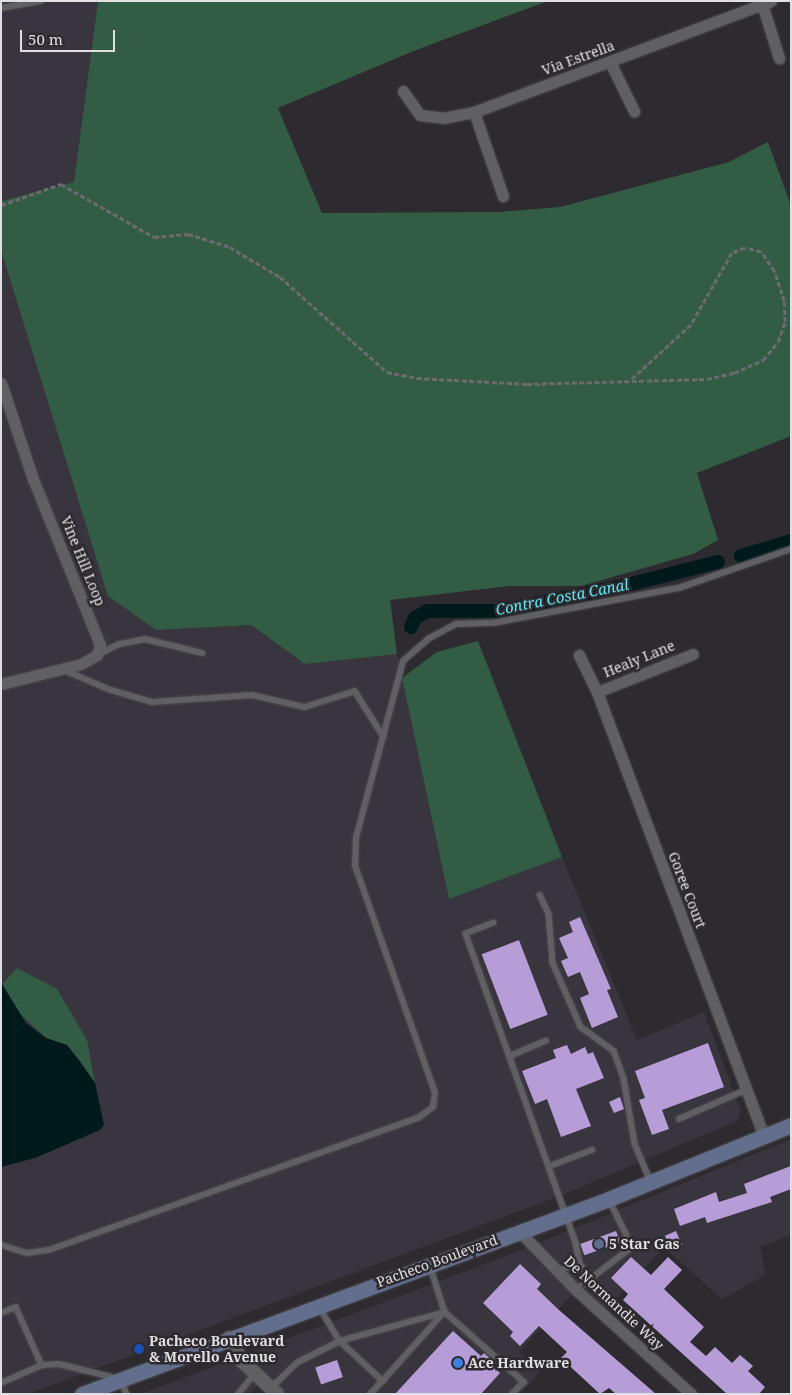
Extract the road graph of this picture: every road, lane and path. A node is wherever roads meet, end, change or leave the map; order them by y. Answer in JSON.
{"nodes":[{"id":1,"x":40,"y":1,"type":"edge"},
{"id":2,"x":766,"y":3,"type":"edge"},
{"id":3,"x":1,"y":8,"type":"edge"},
{"id":4,"x":779,"y":58,"type":"dead end"},
{"id":5,"x":610,"y":62,"type":"junction"},
{"id":6,"x":403,"y":91,"type":"dead end"},
{"id":7,"x":634,"y":111,"type":"dead end"},
{"id":8,"x":474,"y":112,"type":"junction"},
{"id":9,"x":503,"y":196,"type":"dead end"},
{"id":10,"x":1,"y":205,"type":"edge"},
{"id":11,"x":632,"y":379,"type":"junction"},
{"id":12,"x":1,"y":383,"type":"edge"},
{"id":13,"x":791,"y":549,"type":"edge"},
{"id":14,"x":202,"y":653,"type":"dead end"},
{"id":15,"x":693,"y":654,"type":"dead end"},
{"id":16,"x":97,"y":655,"type":"junction"},
{"id":17,"x":579,"y":655,"type":"dead end"},
{"id":18,"x":62,"y":669,"type":"junction"},
{"id":19,"x":1,"y":684,"type":"edge"},
{"id":20,"x":597,"y":692,"type":"junction"},
{"id":21,"x":384,"y":738,"type":"junction"},
{"id":22,"x":540,"y":895,"type":"dead end"},
{"id":23,"x":494,"y":923,"type":"dead end"},
{"id":24,"x":546,"y":1041,"type":"dead end"},
{"id":25,"x":510,"y":1056,"type":"junction"},
{"id":26,"x":748,"y":1089,"type":"junction"},
{"id":27,"x":679,"y":1119,"type":"dead end"},
{"id":28,"x":791,"y":1125,"type":"edge"},
{"id":29,"x":764,"y":1136,"type":"junction"},
{"id":30,"x":592,"y":1150,"type":"dead end"},
{"id":31,"x":550,"y":1166,"type":"junction"},
{"id":32,"x":651,"y":1182,"type":"junction"},
{"id":33,"x":609,"y":1199,"type":"junction"},
{"id":34,"x":565,"y":1215,"type":"junction"},
{"id":35,"x":519,"y":1231,"type":"junction"},
{"id":36,"x":1,"y":1244,"type":"edge"},
{"id":37,"x":430,"y":1264,"type":"junction"},
{"id":38,"x":580,"y":1264,"type":"junction"},
{"id":39,"x":558,"y":1272,"type":"junction"},
{"id":40,"x":591,"y":1278,"type":"junction"},
{"id":41,"x":576,"y":1290,"type":"junction"},
{"id":42,"x":319,"y":1306,"type":"junction"},
{"id":43,"x":445,"y":1312,"type":"junction"},
{"id":44,"x":1,"y":1314,"type":"edge"},
{"id":45,"x":229,"y":1338,"type":"junction"},
{"id":46,"x":340,"y":1341,"type":"junction"},
{"id":47,"x":42,"y":1365,"type":"junction"},
{"id":48,"x":254,"y":1375,"type":"junction"},
{"id":49,"x":120,"y":1379,"type":"junction"},
{"id":50,"x":383,"y":1380,"type":"junction"},
{"id":51,"x":1,"y":1383,"type":"edge"},
{"id":52,"x":274,"y":1391,"type":"edge"},
{"id":53,"x":82,"y":1394,"type":"edge"},
{"id":54,"x":127,"y":1394,"type":"edge"},
{"id":55,"x":238,"y":1394,"type":"edge"},
{"id":56,"x":371,"y":1394,"type":"edge"},
{"id":57,"x":513,"y":1394,"type":"edge"},
{"id":58,"x":691,"y":1394,"type":"edge"}],
"edges":[{"from":1,"to":3,"type":"lane"},
{"from":2,"to":4,"type":"street"},
{"from":2,"to":5,"type":"street","name":"Via Estrella"},
{"from":5,"to":7,"type":"street"},
{"from":5,"to":8,"type":"street","name":"Via Estrella"},
{"from":6,"to":8,"type":"street","name":"Via Estrella"},
{"from":8,"to":9,"type":"street"},
{"from":10,"to":11,"type":"path"},
{"from":11,"to":11,"type":"path"},
{"from":12,"to":16,"type":"street","name":"Vine Hill Loop"},
{"from":13,"to":21,"type":"lane"},
{"from":14,"to":16,"type":"lane"},
{"from":15,"to":20,"type":"street","name":"Healy Lane"},
{"from":16,"to":18,"type":"street"},
{"from":17,"to":20,"type":"street","name":"Goree Court"},
{"from":18,"to":19,"type":"street"},
{"from":18,"to":21,"type":"lane"},
{"from":20,"to":26,"type":"street","name":"Goree Court"},
{"from":21,"to":36,"type":"lane"},
{"from":22,"to":32,"type":"lane"},
{"from":23,"to":25,"type":"lane"},
{"from":24,"to":25,"type":"lane"},
{"from":25,"to":31,"type":"lane"},
{"from":26,"to":27,"type":"lane"},
{"from":26,"to":29,"type":"street","name":"Goree Court"},
{"from":28,"to":29,"type":"main road","name":"Pacheco Boulevard"},
{"from":29,"to":32,"type":"main road","name":"Pacheco Boulevard"},
{"from":30,"to":31,"type":"lane"},
{"from":31,"to":34,"type":"lane"},
{"from":32,"to":33,"type":"main road","name":"Pacheco Boulevard"},
{"from":33,"to":34,"type":"main road","name":"Pacheco Boulevard"},
{"from":33,"to":40,"type":"lane"},
{"from":34,"to":35,"type":"main road","name":"Pacheco Boulevard"},
{"from":34,"to":38,"type":"lane"},
{"from":35,"to":37,"type":"main road","name":"Pacheco Boulevard"},
{"from":35,"to":39,"type":"street","name":"De Normandie Way"},
{"from":37,"to":42,"type":"main road","name":"Pacheco Boulevard"},
{"from":37,"to":43,"type":"lane"},
{"from":38,"to":39,"type":"lane"},
{"from":38,"to":40,"type":"lane"},
{"from":39,"to":41,"type":"street","name":"De Normandie Way"},
{"from":40,"to":41,"type":"lane"},
{"from":41,"to":58,"type":"street","name":"De Normandie Way"},
{"from":42,"to":45,"type":"main road","name":"Pacheco Boulevard"},
{"from":42,"to":46,"type":"lane"},
{"from":43,"to":46,"type":"lane"},
{"from":43,"to":50,"type":"lane"},
{"from":43,"to":57,"type":"lane"},
{"from":44,"to":47,"type":"lane"},
{"from":45,"to":48,"type":"street"},
{"from":45,"to":49,"type":"main road","name":"Pacheco Boulevard"},
{"from":46,"to":50,"type":"lane"},
{"from":46,"to":52,"type":"lane"},
{"from":47,"to":49,"type":"lane"},
{"from":47,"to":51,"type":"lane"},
{"from":48,"to":52,"type":"street"},
{"from":48,"to":55,"type":"lane"},
{"from":49,"to":53,"type":"main road","name":"Pacheco Boulevard"},
{"from":49,"to":54,"type":"lane"},
{"from":50,"to":56,"type":"lane"}]}
